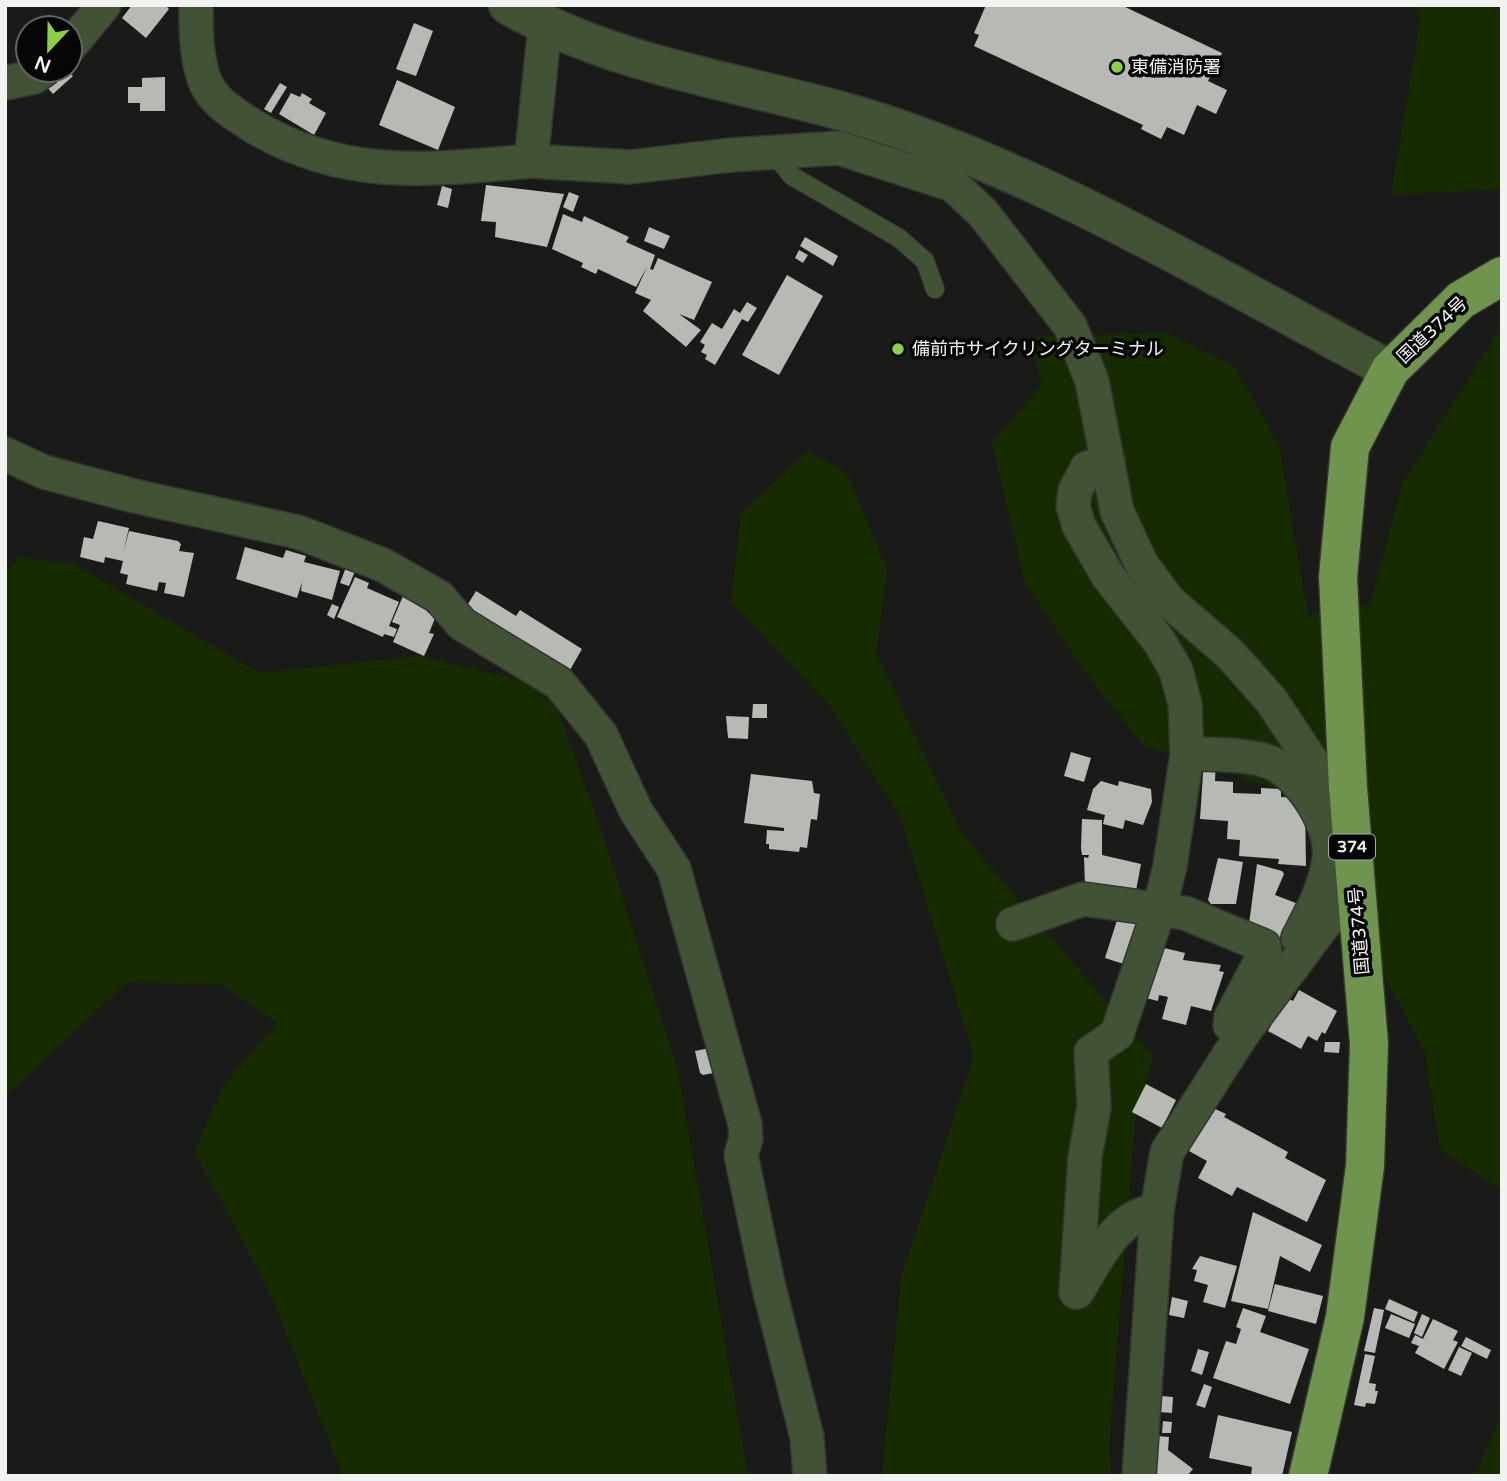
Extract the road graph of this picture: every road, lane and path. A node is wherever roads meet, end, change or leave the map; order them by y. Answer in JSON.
{"nodes":[{"id":1,"x":104,"y":5,"type":"edge"},
{"id":2,"x":196,"y":5,"type":"edge"},
{"id":3,"x":508,"y":5,"type":"edge"},
{"id":4,"x":545,"y":26,"type":"junction"},
{"id":5,"x":84,"y":29,"type":"edge"},
{"id":6,"x":774,"y":154,"type":"junction"},
{"id":7,"x":531,"y":162,"type":"junction"},
{"id":8,"x":1502,"y":276,"type":"edge"},
{"id":9,"x":935,"y":289,"type":"dead end"},
{"id":10,"x":1390,"y":370,"type":"junction"},
{"id":11,"x":5,"y":454,"type":"edge"},
{"id":12,"x":1108,"y":462,"type":"junction"},
{"id":13,"x":1187,"y":754,"type":"junction"},
{"id":14,"x":1348,"y":787,"type":"junction"},
{"id":15,"x":1356,"y":898,"type":"junction"},
{"id":16,"x":1159,"y":910,"type":"junction"},
{"id":17,"x":1013,"y":924,"type":"dead end"},
{"id":18,"x":1292,"y":967,"type":"junction"},
{"id":19,"x":1243,"y":1033,"type":"junction"},
{"id":20,"x":1157,"y":1211,"type":"junction"},
{"id":21,"x":810,"y":1476,"type":"edge"},
{"id":22,"x":1139,"y":1476,"type":"edge"},
{"id":23,"x":1308,"y":1476,"type":"edge"}],
"edges":[{"from":1,"to":5,"type":"street"},
{"from":2,"to":7,"type":"street"},
{"from":3,"to":4,"type":"street"},
{"from":4,"to":7,"type":"street"},
{"from":4,"to":10,"type":"street"},
{"from":6,"to":7,"type":"street"},
{"from":6,"to":9,"type":"lane"},
{"from":6,"to":12,"type":"street"},
{"from":8,"to":10,"type":"highway","name":"国道374号","number":"374"},
{"from":10,"to":14,"type":"highway","name":"国道374号","number":"374"},
{"from":11,"to":21,"type":"street"},
{"from":12,"to":13,"type":"street"},
{"from":12,"to":14,"type":"street"},
{"from":13,"to":16,"type":"street"},
{"from":13,"to":18,"type":"street"},
{"from":14,"to":15,"type":"highway","name":"国道374号","number":"374"},
{"from":15,"to":18,"type":"street"},
{"from":15,"to":23,"type":"highway","name":"国道374号","number":"374"},
{"from":16,"to":17,"type":"street"},
{"from":16,"to":19,"type":"street"},
{"from":16,"to":20,"type":"street"},
{"from":18,"to":19,"type":"street"},
{"from":19,"to":20,"type":"street"},
{"from":20,"to":22,"type":"street"}]}
